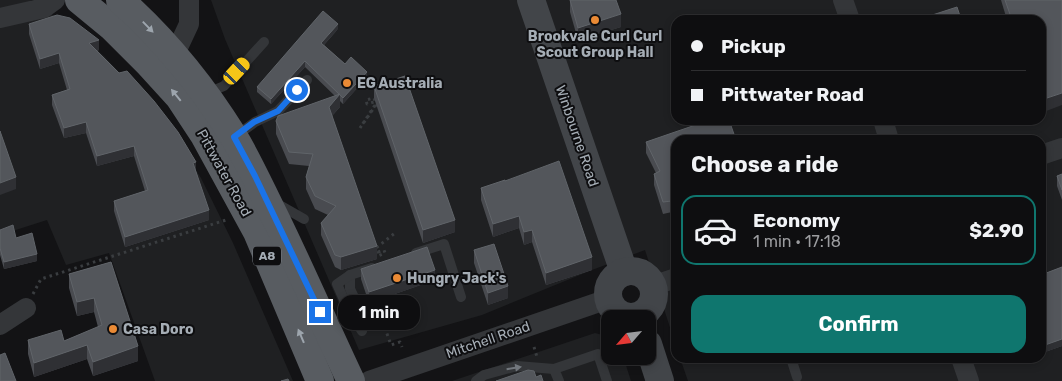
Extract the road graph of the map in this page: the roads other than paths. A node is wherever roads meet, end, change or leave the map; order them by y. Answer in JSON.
{"nodes":[{"id":1,"x":18,"y":0,"type":"edge"},
{"id":2,"x":55,"y":0,"type":"edge"},
{"id":3,"x":79,"y":0,"type":"edge"},
{"id":4,"x":120,"y":0,"type":"edge"},
{"id":5,"x":189,"y":0,"type":"edge"},
{"id":6,"x":531,"y":0,"type":"edge"},
{"id":7,"x":843,"y":0,"type":"edge"},
{"id":8,"x":848,"y":15,"type":"edge"},
{"id":9,"x":2,"y":18,"type":"edge"},
{"id":10,"x":264,"y":42,"type":"dead end"},
{"id":11,"x":174,"y":56,"type":"junction"},
{"id":12,"x":307,"y":80,"type":"dead end"},
{"id":13,"x":204,"y":94,"type":"junction"},
{"id":14,"x":234,"y":137,"type":"junction"},
{"id":15,"x":1062,"y":148,"type":"edge"},
{"id":16,"x":1046,"y":153,"type":"edge"},
{"id":17,"x":256,"y":206,"type":"junction"},
{"id":18,"x":304,"y":219,"type":"dead end"},
{"id":19,"x":407,"y":256,"type":"edge"},
{"id":20,"x":378,"y":266,"type":"edge"},
{"id":21,"x":624,"y":272,"type":"junction"},
{"id":22,"x":664,"y":282,"type":"edge"},
{"id":23,"x":461,"y":297,"type":"dead end"},
{"id":24,"x":608,"y":299,"type":"junction"},
{"id":25,"x":26,"y":308,"type":"road end"},
{"id":26,"x":615,"y":310,"type":"edge"},
{"id":27,"x":645,"y":310,"type":"edge"},
{"id":28,"x":0,"y":325,"type":"edge"},
{"id":29,"x":362,"y":331,"type":"dead end"},
{"id":30,"x":793,"y":363,"type":"edge"},
{"id":31,"x":964,"y":363,"type":"edge"},
{"id":32,"x":655,"y":365,"type":"edge"},
{"id":33,"x":554,"y":369,"type":"junction"},
{"id":34,"x":798,"y":377,"type":"dead end"},
{"id":35,"x":320,"y":381,"type":"edge"},
{"id":36,"x":351,"y":381,"type":"edge"},
{"id":37,"x":369,"y":381,"type":"edge"},
{"id":38,"x":476,"y":381,"type":"edge"},
{"id":39,"x":559,"y":381,"type":"edge"},
{"id":40,"x":607,"y":381,"type":"edge"},
{"id":41,"x":660,"y":381,"type":"edge"},
{"id":42,"x":969,"y":381,"type":"edge"}],
"edges":[{"from":1,"to":9,"type":"street"},
{"from":2,"to":9,"type":"street"},
{"from":17,"to":3,"type":"highway","name":"Pittwater Road","number":"A8","one_way":true},
{"from":4,"to":11,"type":"highway","name":"Pittwater Road","number":"A8","one_way":true},
{"from":5,"to":11,"type":"street"},
{"from":6,"to":21,"type":"main road","name":"Winbourne Road"},
{"from":7,"to":8,"type":"street"},
{"from":10,"to":13,"type":"lane"},
{"from":11,"to":13,"type":"highway","name":"Pittwater Road","number":"A8"},
{"from":12,"to":14,"type":"lane"},
{"from":13,"to":14,"type":"highway","name":"Pittwater Road","number":"A8"},
{"from":14,"to":17,"type":"highway","name":"Pittwater Road","number":"A8"},
{"from":15,"to":16,"type":"street"},
{"from":17,"to":18,"type":"lane"},
{"from":35,"to":17,"type":"highway","name":"Pittwater Road","number":"A8","one_way":true},
{"from":17,"to":36,"type":"highway","name":"Pittwater Road","number":"A8"},
{"from":19,"to":23,"type":"lane"},
{"from":20,"to":29,"type":"lane"},
{"from":21,"to":22,"type":"main road"},
{"from":21,"to":24,"type":"main road"},
{"from":22,"to":27,"type":"main road"},
{"from":24,"to":26,"type":"main road"},
{"from":24,"to":37,"type":"street","name":"Mitchell Road"},
{"from":25,"to":28,"type":"street"},
{"from":30,"to":34,"type":"lane"},
{"from":31,"to":42,"type":"street"},
{"from":32,"to":41,"type":"main road"},
{"from":38,"to":33,"type":"lane","one_way":true},
{"from":33,"to":39,"type":"lane"},
{"from":33,"to":40,"type":"lane"}]}
